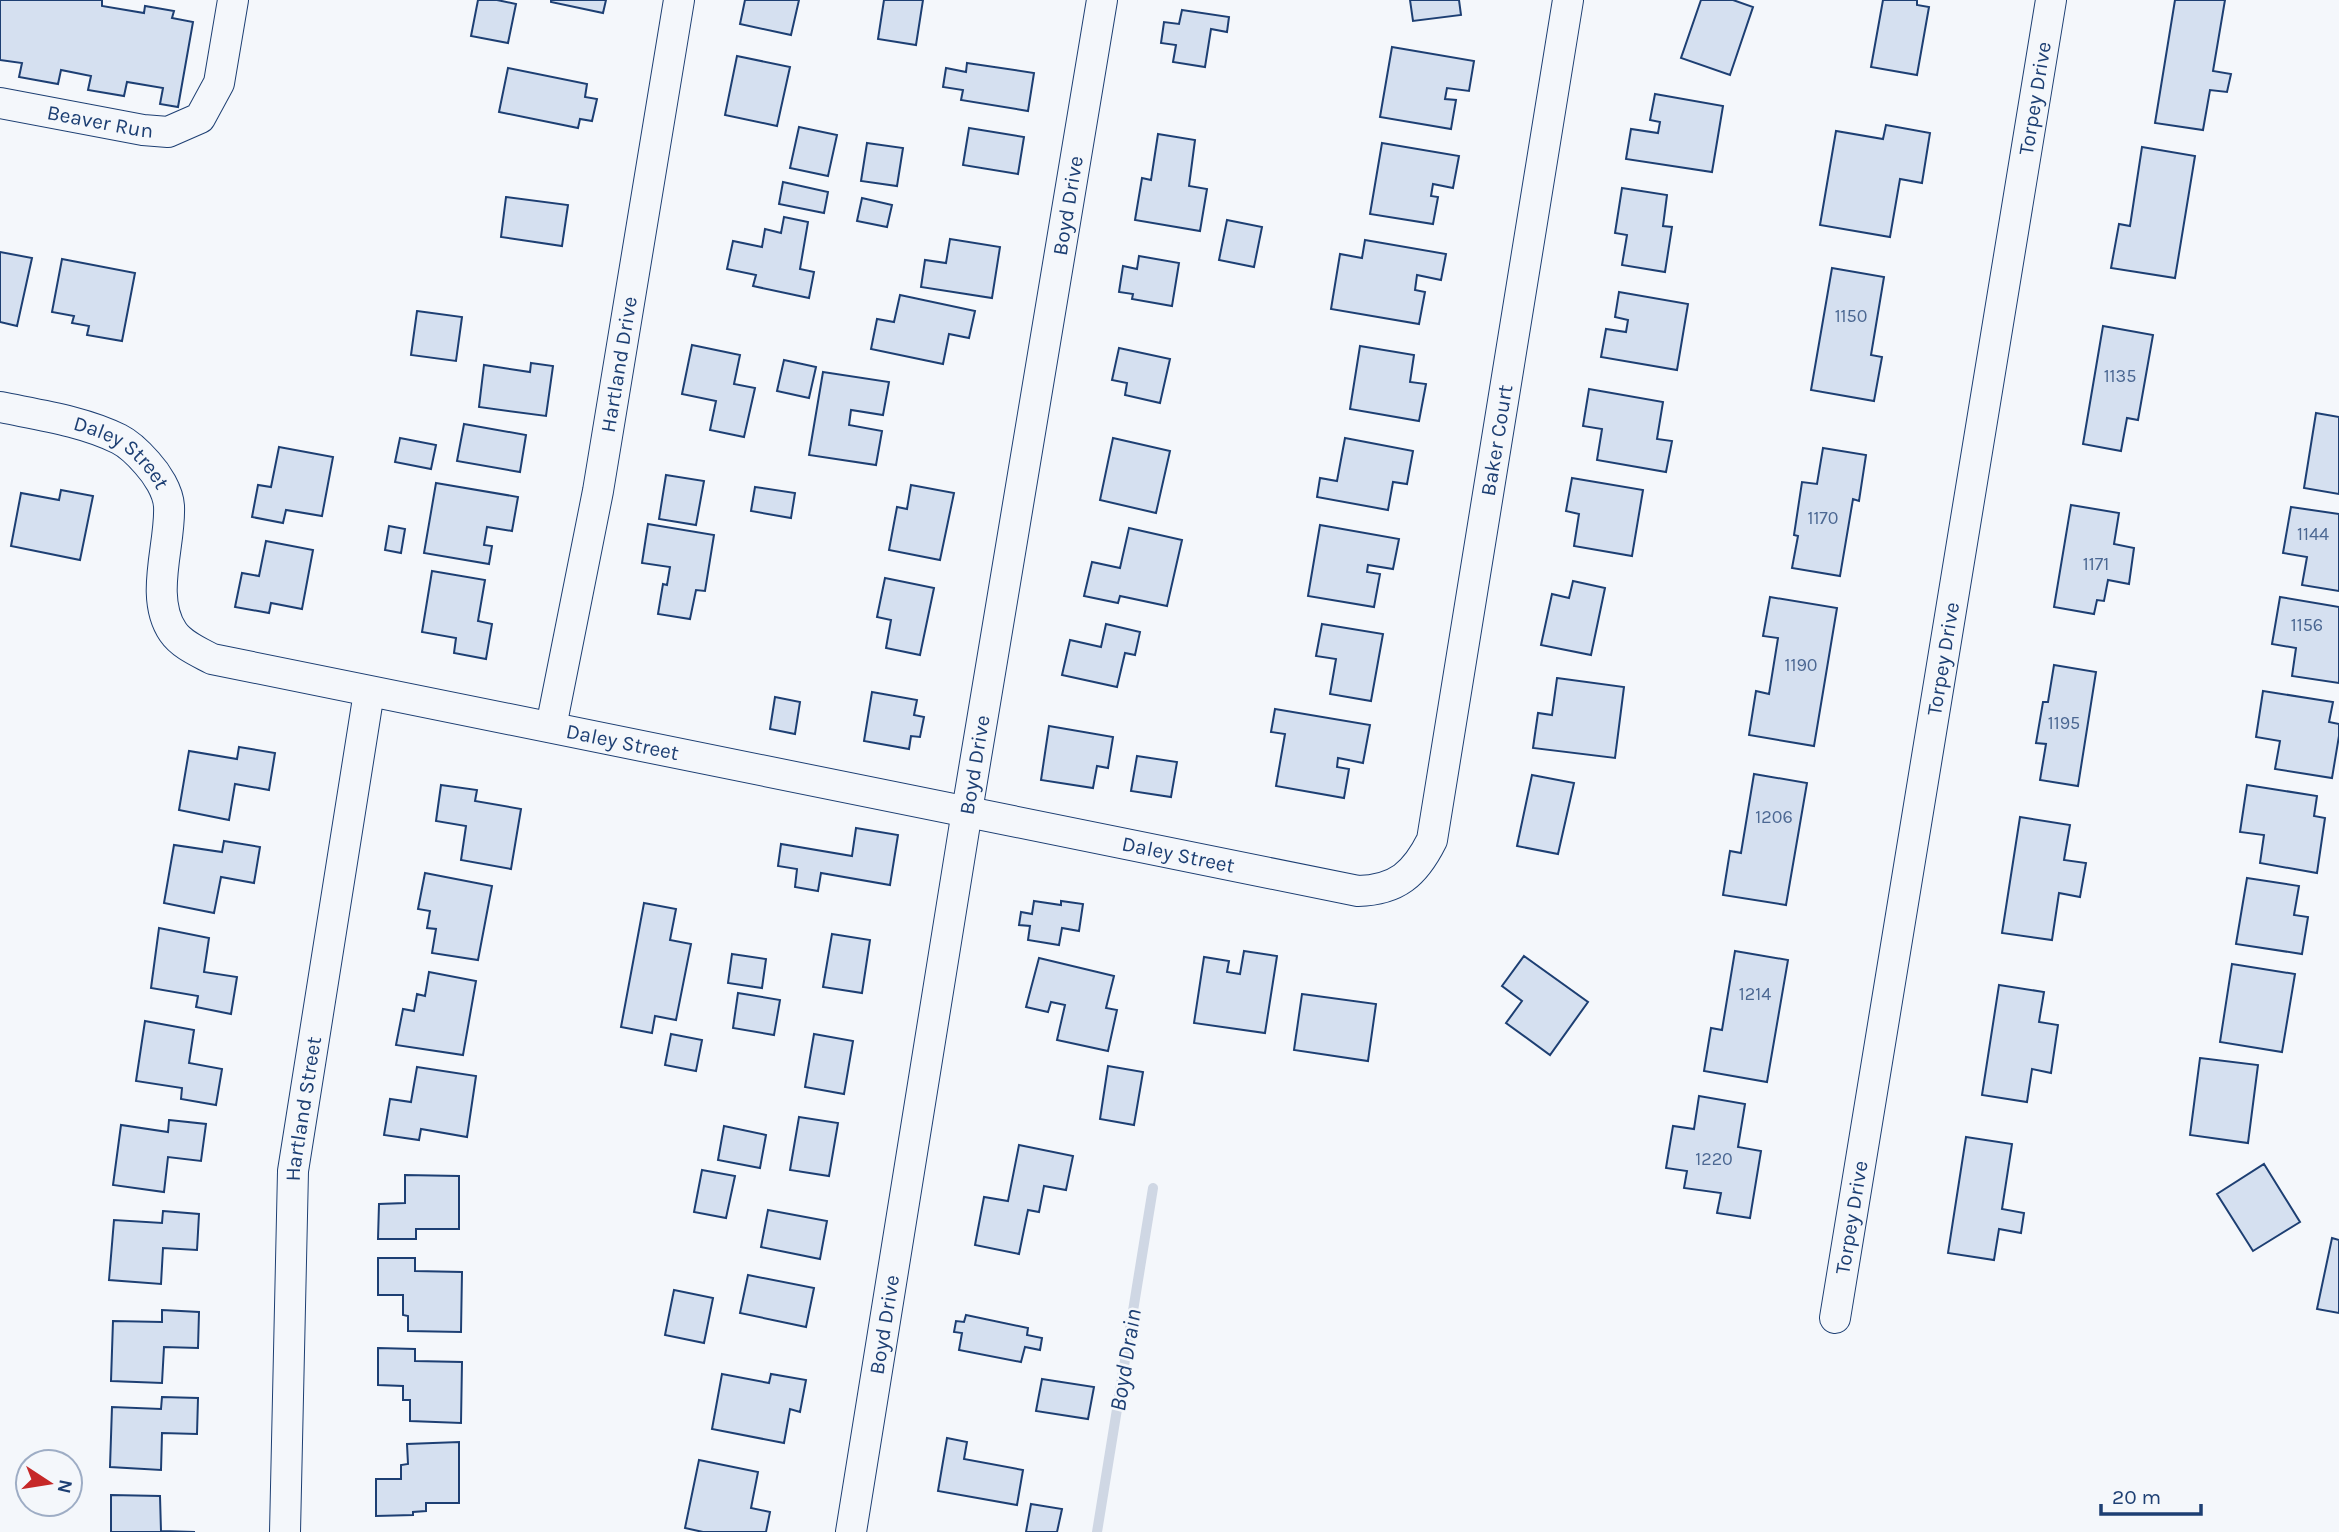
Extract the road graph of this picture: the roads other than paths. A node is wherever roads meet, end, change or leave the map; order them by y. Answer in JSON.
{"nodes":[{"id":1,"x":233,"y":0,"type":"edge"},
{"id":2,"x":679,"y":0,"type":"edge"},
{"id":3,"x":1102,"y":0,"type":"edge"},
{"id":4,"x":1568,"y":0,"type":"edge"},
{"id":5,"x":2051,"y":0,"type":"edge"},
{"id":6,"x":0,"y":103,"type":"edge"},
{"id":7,"x":0,"y":407,"type":"edge"},
{"id":8,"x":369,"y":692,"type":"junction"},
{"id":9,"x":551,"y":727,"type":"junction"},
{"id":10,"x":967,"y":811,"type":"junction"},
{"id":11,"x":1409,"y":874,"type":"joint"},
{"id":12,"x":1835,"y":1318,"type":"dead end"},
{"id":13,"x":285,"y":1532,"type":"edge"},
{"id":14,"x":851,"y":1532,"type":"edge"}],
"edges":[{"from":1,"to":6,"type":"street","name":"Beaver Run"},
{"from":2,"to":9,"type":"street","name":"Hartland Drive"},
{"from":3,"to":10,"type":"street","name":"Boyd Drive"},
{"from":4,"to":11,"type":"street","name":"Baker Court"},
{"from":5,"to":12,"type":"street","name":"Torpey Drive"},
{"from":7,"to":8,"type":"street","name":"Daley Street"},
{"from":8,"to":9,"type":"street","name":"Daley Street"},
{"from":8,"to":13,"type":"street","name":"Hartland Street"},
{"from":9,"to":10,"type":"street","name":"Daley Street"},
{"from":10,"to":11,"type":"street","name":"Daley Street"},
{"from":10,"to":14,"type":"street","name":"Boyd Drive"}]}
